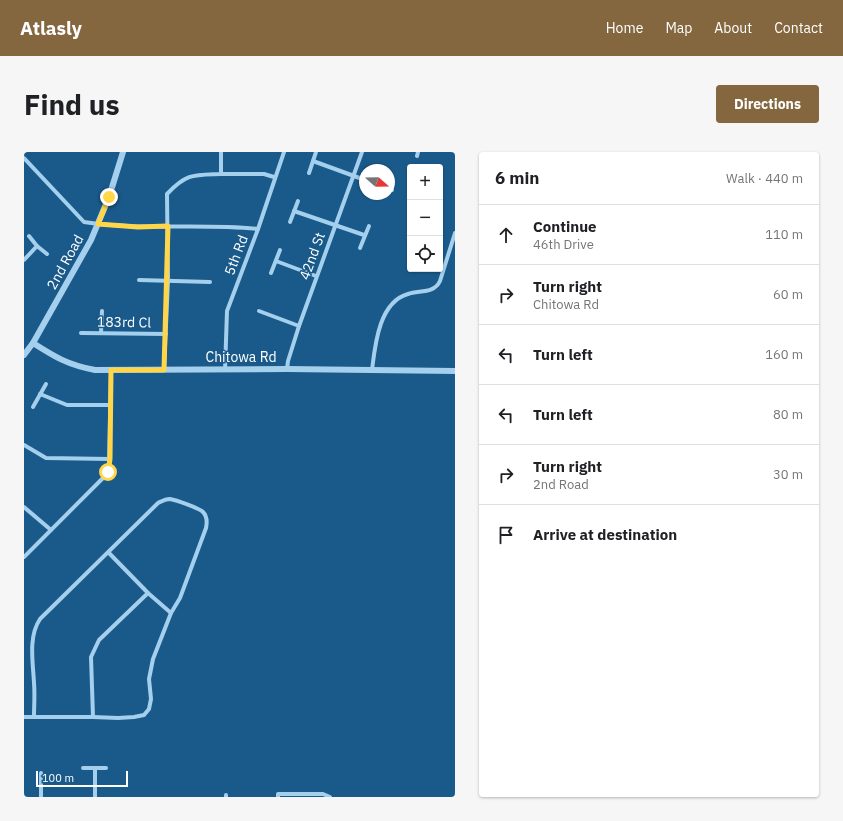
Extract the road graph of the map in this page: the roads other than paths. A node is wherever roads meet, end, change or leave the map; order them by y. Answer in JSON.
{"nodes":[{"id":1,"x":124,"y":152,"type":"edge"},
{"id":2,"x":221,"y":152,"type":"edge"},
{"id":3,"x":284,"y":152,"type":"edge"},
{"id":4,"x":316,"y":152,"type":"edge"},
{"id":5,"x":362,"y":152,"type":"edge"},
{"id":6,"x":24,"y":158,"type":"edge"},
{"id":7,"x":313,"y":161,"type":"junction"},
{"id":8,"x":309,"y":173,"type":"dead end"},
{"id":9,"x":221,"y":174,"type":"junction"},
{"id":10,"x":354,"y":175,"type":"junction"},
{"id":11,"x":274,"y":177,"type":"junction"},
{"id":12,"x":359,"y":177,"type":"edge"},
{"id":13,"x":298,"y":201,"type":"dead end"},
{"id":14,"x":294,"y":211,"type":"junction"},
{"id":15,"x":290,"y":222,"type":"dead end"},
{"id":16,"x":98,"y":224,"type":"junction"},
{"id":17,"x":336,"y":225,"type":"junction"},
{"id":18,"x":168,"y":226,"type":"junction"},
{"id":19,"x":368,"y":226,"type":"dead end"},
{"id":20,"x":258,"y":229,"type":"junction"},
{"id":21,"x":455,"y":233,"type":"edge"},
{"id":22,"x":364,"y":235,"type":"junction"},
{"id":23,"x":29,"y":236,"type":"dead end"},
{"id":24,"x":37,"y":246,"type":"junction"},
{"id":25,"x":360,"y":248,"type":"dead end"},
{"id":26,"x":280,"y":250,"type":"dead end"},
{"id":27,"x":46,"y":254,"type":"dead end"},
{"id":28,"x":24,"y":260,"type":"edge"},
{"id":29,"x":276,"y":260,"type":"junction"},
{"id":30,"x":271,"y":273,"type":"dead end"},
{"id":31,"x":316,"y":276,"type":"junction"},
{"id":32,"x":139,"y":280,"type":"dead end"},
{"id":33,"x":168,"y":280,"type":"junction"},
{"id":34,"x":210,"y":282,"type":"dead end"},
{"id":35,"x":102,"y":310,"type":"dead end"},
{"id":36,"x":259,"y":311,"type":"dead end"},
{"id":37,"x":299,"y":326,"type":"junction"},
{"id":38,"x":81,"y":333,"type":"dead end"},
{"id":39,"x":101,"y":333,"type":"junction"},
{"id":40,"x":166,"y":334,"type":"junction"},
{"id":41,"x":33,"y":343,"type":"junction"},
{"id":42,"x":24,"y":355,"type":"edge"},
{"id":43,"x":287,"y":369,"type":"junction"},
{"id":44,"x":111,"y":370,"type":"junction"},
{"id":45,"x":164,"y":370,"type":"junction"},
{"id":46,"x":225,"y":370,"type":"junction"},
{"id":47,"x":372,"y":370,"type":"junction"},
{"id":48,"x":455,"y":371,"type":"edge"},
{"id":49,"x":46,"y":384,"type":"dead end"},
{"id":50,"x":40,"y":394,"type":"junction"},
{"id":51,"x":110,"y":405,"type":"junction"},
{"id":52,"x":33,"y":407,"type":"dead end"},
{"id":53,"x":24,"y":446,"type":"edge"},
{"id":54,"x":110,"y":459,"type":"junction"},
{"id":55,"x":24,"y":507,"type":"edge"},
{"id":56,"x":51,"y":530,"type":"junction"},
{"id":57,"x":109,"y":553,"type":"junction"},
{"id":58,"x":24,"y":557,"type":"edge"},
{"id":59,"x":148,"y":593,"type":"junction"},
{"id":60,"x":171,"y":613,"type":"junction"},
{"id":61,"x":24,"y":717,"type":"edge"},
{"id":62,"x":34,"y":717,"type":"junction"},
{"id":63,"x":92,"y":717,"type":"junction"},
{"id":64,"x":82,"y":768,"type":"dead end"},
{"id":65,"x":95,"y":768,"type":"junction"},
{"id":66,"x":106,"y":768,"type":"dead end"},
{"id":67,"x":41,"y":773,"type":"dead end"},
{"id":68,"x":41,"y":797,"type":"edge"},
{"id":69,"x":95,"y":797,"type":"edge"},
{"id":70,"x":278,"y":797,"type":"edge"},
{"id":71,"x":330,"y":797,"type":"edge"}],
"edges":[{"from":1,"to":16,"type":"street","name":"2nd Road"},
{"from":2,"to":9,"type":"street"},
{"from":3,"to":11,"type":"street","name":"5th Rd"},
{"from":4,"to":7,"type":"street"},
{"from":5,"to":10,"type":"street","name":"42nd St"},
{"from":6,"to":16,"type":"street"},
{"from":7,"to":8,"type":"street"},
{"from":7,"to":10,"type":"street"},
{"from":9,"to":11,"type":"street"},
{"from":9,"to":18,"type":"street"},
{"from":10,"to":12,"type":"street"},
{"from":10,"to":17,"type":"street","name":"42nd St"},
{"from":11,"to":20,"type":"street","name":"5th Rd"},
{"from":13,"to":14,"type":"street"},
{"from":14,"to":15,"type":"street"},
{"from":14,"to":17,"type":"street"},
{"from":16,"to":18,"type":"street"},
{"from":16,"to":41,"type":"street","name":"2nd Road"},
{"from":17,"to":22,"type":"street"},
{"from":17,"to":31,"type":"street","name":"42nd St"},
{"from":18,"to":20,"type":"street"},
{"from":18,"to":33,"type":"street"},
{"from":19,"to":22,"type":"street"},
{"from":20,"to":46,"type":"street","name":"5th Rd"},
{"from":21,"to":47,"type":"street"},
{"from":22,"to":25,"type":"street"},
{"from":23,"to":24,"type":"street"},
{"from":24,"to":27,"type":"street"},
{"from":24,"to":28,"type":"street"},
{"from":26,"to":29,"type":"street"},
{"from":29,"to":30,"type":"street"},
{"from":29,"to":31,"type":"street"},
{"from":31,"to":37,"type":"street","name":"42nd St"},
{"from":32,"to":33,"type":"street"},
{"from":33,"to":34,"type":"street"},
{"from":33,"to":40,"type":"street"},
{"from":35,"to":39,"type":"street"},
{"from":36,"to":37,"type":"street"},
{"from":37,"to":43,"type":"street","name":"42nd St"},
{"from":38,"to":39,"type":"street","name":"183rd Cl"},
{"from":39,"to":40,"type":"street","name":"183rd Cl"},
{"from":40,"to":45,"type":"street"},
{"from":41,"to":42,"type":"street","name":"2nd Road"},
{"from":41,"to":44,"type":"street","name":"Chitowa Rd"},
{"from":43,"to":46,"type":"street","name":"Chitowa Rd"},
{"from":43,"to":47,"type":"street","name":"Chitowa Rd"},
{"from":44,"to":45,"type":"street","name":"Chitowa Rd"},
{"from":44,"to":51,"type":"street"},
{"from":45,"to":46,"type":"street","name":"Chitowa Rd"},
{"from":47,"to":48,"type":"street","name":"Chitowa Rd"},
{"from":49,"to":50,"type":"street"},
{"from":50,"to":51,"type":"street"},
{"from":50,"to":52,"type":"street"},
{"from":51,"to":54,"type":"street"},
{"from":53,"to":54,"type":"street"},
{"from":54,"to":56,"type":"street"},
{"from":55,"to":56,"type":"street"},
{"from":56,"to":58,"type":"street"},
{"from":57,"to":59,"type":"street"},
{"from":57,"to":60,"type":"street"},
{"from":57,"to":62,"type":"street"},
{"from":59,"to":60,"type":"street"},
{"from":59,"to":63,"type":"street"},
{"from":60,"to":63,"type":"street"},
{"from":61,"to":62,"type":"street"},
{"from":62,"to":63,"type":"street"},
{"from":64,"to":65,"type":"street"},
{"from":65,"to":66,"type":"street"},
{"from":65,"to":69,"type":"street"},
{"from":67,"to":68,"type":"street"},
{"from":70,"to":71,"type":"street"}]}
